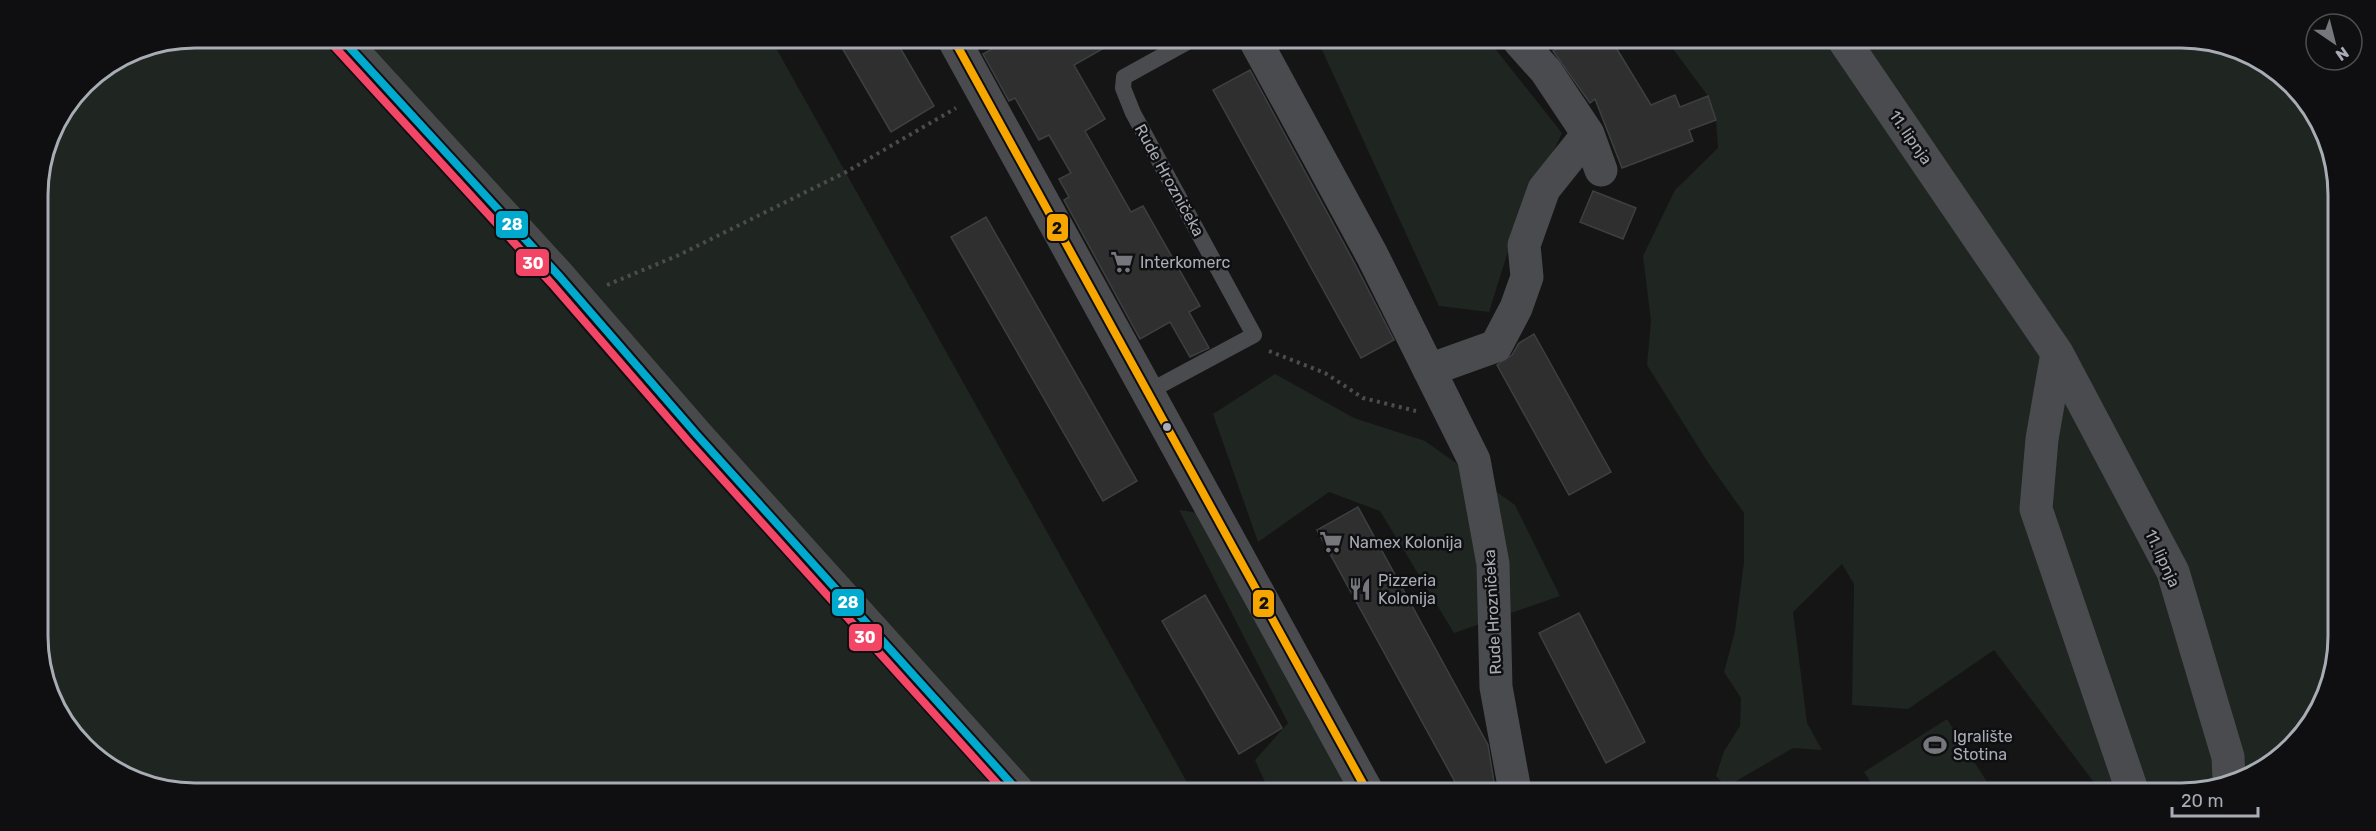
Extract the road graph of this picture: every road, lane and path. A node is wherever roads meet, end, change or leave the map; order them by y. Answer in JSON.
{"nodes":[{"id":1,"x":350,"y":48,"type":"edge"},
{"id":2,"x":958,"y":48,"type":"edge"},
{"id":3,"x":1177,"y":48,"type":"edge"},
{"id":4,"x":1259,"y":48,"type":"edge"},
{"id":5,"x":1525,"y":48,"type":"edge"},
{"id":6,"x":1849,"y":48,"type":"edge"},
{"id":7,"x":982,"y":92,"type":"junction"},
{"id":8,"x":1588,"y":134,"type":"junction"},
{"id":9,"x":1601,"y":170,"type":"dead end"},
{"id":10,"x":577,"y":297,"type":"junction"},
{"id":11,"x":1254,"y":335,"type":"junction"},
{"id":12,"x":2057,"y":353,"type":"junction"},
{"id":13,"x":1429,"y":370,"type":"junction"},
{"id":14,"x":1146,"y":393,"type":"junction"},
{"id":15,"x":1452,"y":417,"type":"junction"},
{"id":16,"x":2229,"y":775,"type":"edge"},
{"id":17,"x":1011,"y":783,"type":"edge"},
{"id":18,"x":1363,"y":783,"type":"edge"},
{"id":19,"x":1514,"y":783,"type":"edge"},
{"id":20,"x":2130,"y":783,"type":"edge"}],
"edges":[{"from":1,"to":10,"type":"main road"},
{"from":2,"to":7,"type":"street"},
{"from":3,"to":11,"type":"lane","name":"Rude Hrozničeka"},
{"from":4,"to":13,"type":"street","name":"Rude Hrozničeka"},
{"from":5,"to":8,"type":"street"},
{"from":6,"to":12,"type":"street","name":"11. lipnja"},
{"from":7,"to":10,"type":"path"},
{"from":7,"to":14,"type":"street"},
{"from":8,"to":9,"type":"street"},
{"from":8,"to":13,"type":"street"},
{"from":10,"to":17,"type":"main road"},
{"from":11,"to":14,"type":"lane"},
{"from":11,"to":15,"type":"path"},
{"from":12,"to":16,"type":"street","name":"11. lipnja"},
{"from":12,"to":20,"type":"street"},
{"from":13,"to":15,"type":"street","name":"Rude Hrozničeka"},
{"from":14,"to":18,"type":"street"},
{"from":15,"to":19,"type":"street","name":"Rude Hrozničeka"}]}
